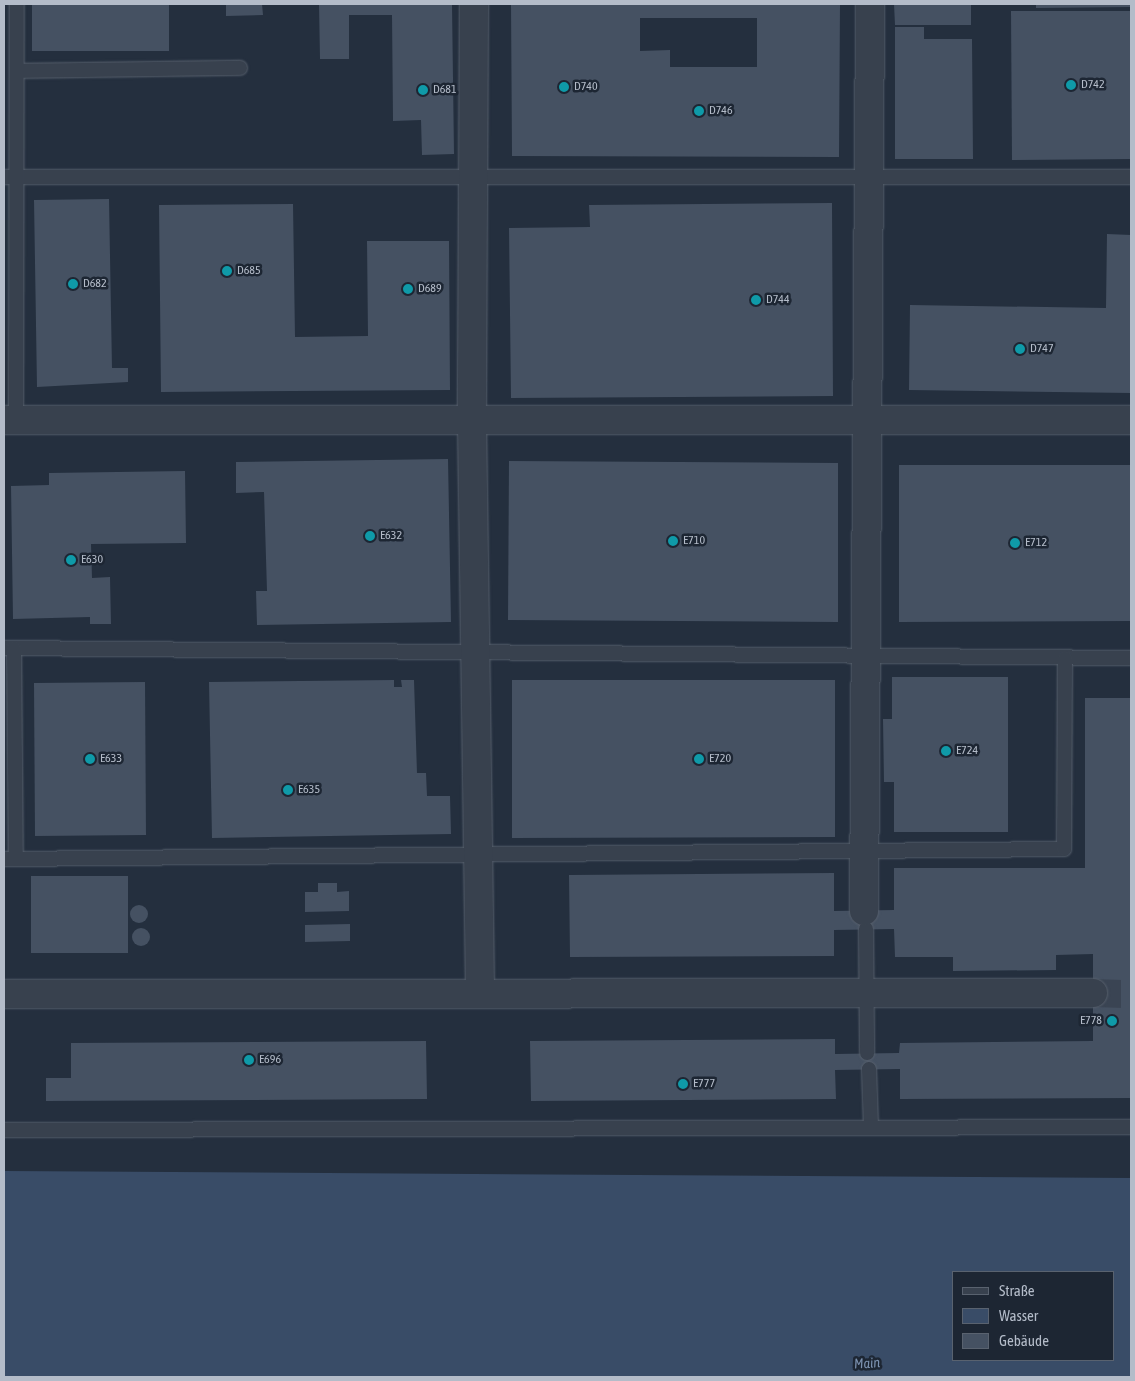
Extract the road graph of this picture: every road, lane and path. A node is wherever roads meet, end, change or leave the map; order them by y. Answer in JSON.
{"nodes":[{"id":1,"x":16,"y":4,"type":"edge"},
{"id":2,"x":474,"y":4,"type":"edge"},
{"id":3,"x":870,"y":4,"type":"edge"},
{"id":4,"x":240,"y":68,"type":"dead end"},
{"id":5,"x":17,"y":71,"type":"junction"},
{"id":6,"x":473,"y":174,"type":"junction"},
{"id":7,"x":869,"y":174,"type":"junction"},
{"id":8,"x":10,"y":177,"type":"edge"},
{"id":9,"x":1131,"y":177,"type":"edge"},
{"id":10,"x":10,"y":420,"type":"edge"},
{"id":11,"x":1131,"y":420,"type":"edge"},
{"id":12,"x":867,"y":421,"type":"junction"},
{"id":13,"x":472,"y":422,"type":"junction"},
{"id":14,"x":9,"y":648,"type":"edge"},
{"id":15,"x":475,"y":653,"type":"junction"},
{"id":16,"x":866,"y":656,"type":"junction"},
{"id":17,"x":1065,"y":658,"type":"junction"},
{"id":18,"x":1131,"y":658,"type":"edge"},
{"id":19,"x":864,"y":853,"type":"junction"},
{"id":20,"x":478,"y":854,"type":"junction"},
{"id":21,"x":10,"y":859,"type":"edge"},
{"id":22,"x":865,"y":920,"type":"joint"},
{"id":23,"x":480,"y":991,"type":"junction"},
{"id":24,"x":866,"y":992,"type":"junction"},
{"id":25,"x":1093,"y":993,"type":"tunnel mouth"},
{"id":26,"x":4,"y":994,"type":"edge"},
{"id":27,"x":867,"y":1053,"type":"dead end"},
{"id":28,"x":869,"y":1069,"type":"dead end"},
{"id":29,"x":871,"y":1126,"type":"junction"},
{"id":30,"x":1131,"y":1127,"type":"edge"},
{"id":31,"x":4,"y":1130,"type":"edge"}],
"edges":[{"from":1,"to":5,"type":"lane"},
{"from":2,"to":6,"type":"street"},
{"from":3,"to":7,"type":"street"},
{"from":4,"to":5,"type":"lane"},
{"from":5,"to":8,"type":"lane"},
{"from":6,"to":7,"type":"lane"},
{"from":6,"to":8,"type":"lane"},
{"from":6,"to":13,"type":"street"},
{"from":7,"to":9,"type":"lane"},
{"from":7,"to":12,"type":"street"},
{"from":8,"to":10,"type":"lane"},
{"from":10,"to":13,"type":"street"},
{"from":11,"to":12,"type":"street"},
{"from":12,"to":13,"type":"street"},
{"from":12,"to":16,"type":"street"},
{"from":13,"to":15,"type":"street"},
{"from":14,"to":15,"type":"lane"},
{"from":14,"to":21,"type":"lane"},
{"from":15,"to":16,"type":"lane"},
{"from":15,"to":20,"type":"street"},
{"from":16,"to":17,"type":"lane"},
{"from":16,"to":19,"type":"street"},
{"from":17,"to":18,"type":"lane"},
{"from":17,"to":19,"type":"lane"},
{"from":19,"to":20,"type":"lane"},
{"from":19,"to":22,"type":"street"},
{"from":20,"to":21,"type":"lane"},
{"from":20,"to":23,"type":"street"},
{"from":22,"to":24,"type":"lane"},
{"from":23,"to":24,"type":"street"},
{"from":23,"to":26,"type":"street"},
{"from":24,"to":25,"type":"street"},
{"from":24,"to":27,"type":"lane"},
{"from":28,"to":29,"type":"lane"},
{"from":29,"to":30,"type":"lane"},
{"from":29,"to":31,"type":"lane"}]}
